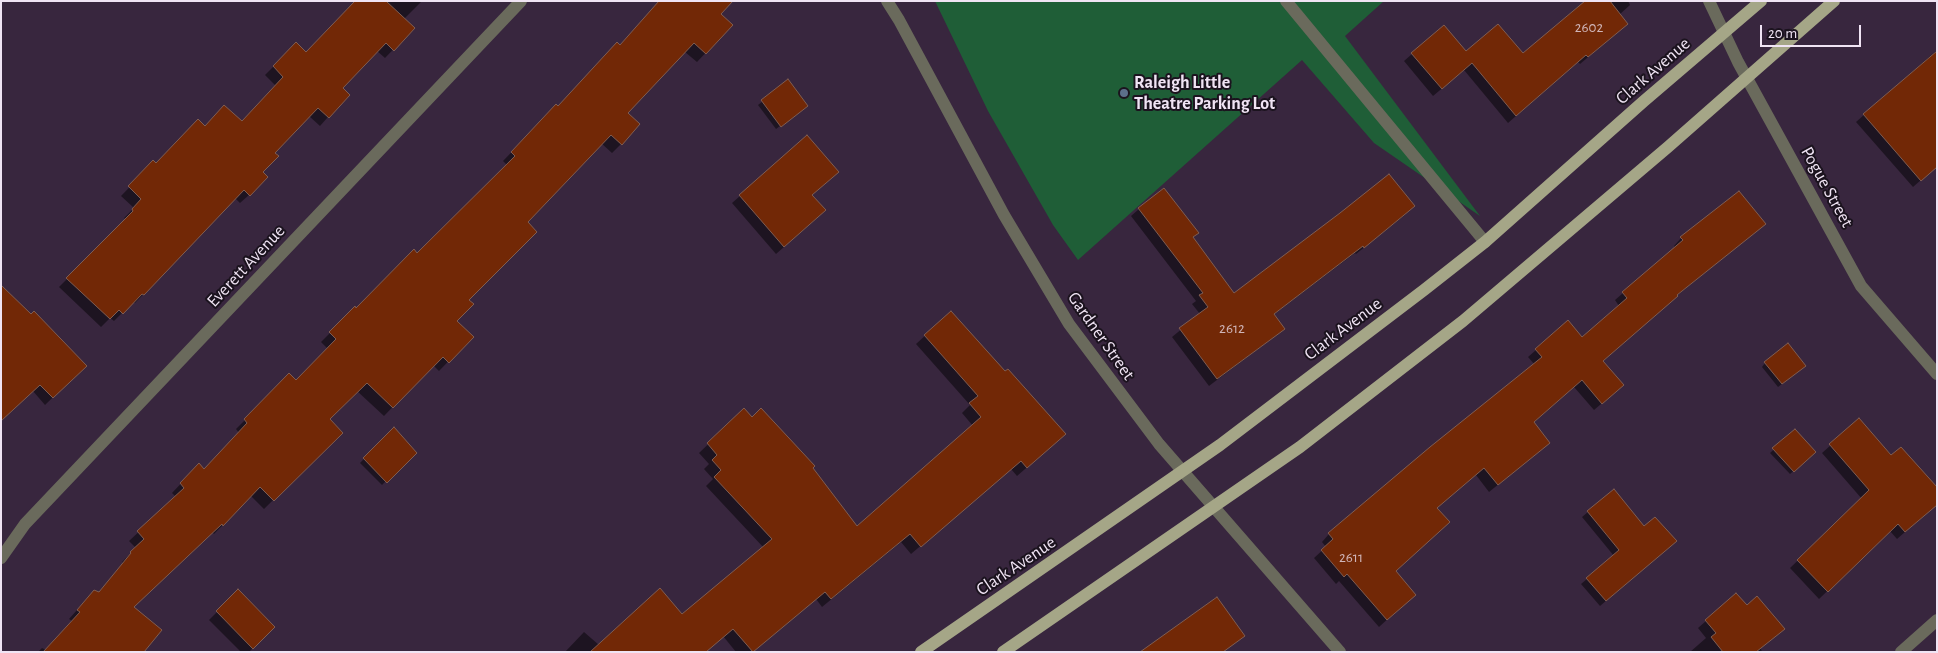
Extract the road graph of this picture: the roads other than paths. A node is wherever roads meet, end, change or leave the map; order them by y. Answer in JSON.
{"nodes":[{"id":1,"x":521,"y":1,"type":"edge"},
{"id":2,"x":887,"y":1,"type":"edge"},
{"id":3,"x":1286,"y":1,"type":"edge"},
{"id":4,"x":1709,"y":1,"type":"edge"},
{"id":5,"x":1761,"y":1,"type":"edge"},
{"id":6,"x":1834,"y":1,"type":"edge"},
{"id":7,"x":1724,"y":32,"type":"junction"},
{"id":8,"x":1747,"y":77,"type":"junction"},
{"id":9,"x":1486,"y":242,"type":"junction"},
{"id":10,"x":1937,"y":374,"type":"edge"},
{"id":11,"x":1182,"y":472,"type":"junction"},
{"id":12,"x":1214,"y":507,"type":"junction"},
{"id":13,"x":1,"y":558,"type":"edge"},
{"id":14,"x":1937,"y":620,"type":"edge"},
{"id":15,"x":921,"y":652,"type":"edge"},
{"id":16,"x":1003,"y":652,"type":"edge"},
{"id":17,"x":1340,"y":652,"type":"edge"},
{"id":18,"x":1901,"y":652,"type":"edge"}],
"edges":[{"from":1,"to":13,"type":"street","name":"Everett Avenue"},
{"from":2,"to":11,"type":"street","name":"Gardner Street"},
{"from":3,"to":9,"type":"street"},
{"from":4,"to":7,"type":"street","name":"Pogue Street"},
{"from":5,"to":7,"type":"main road","name":"Clark Avenue"},
{"from":6,"to":8,"type":"main road"},
{"from":7,"to":8,"type":"street","name":"Pogue Street"},
{"from":7,"to":9,"type":"main road","name":"Clark Avenue"},
{"from":8,"to":10,"type":"street","name":"Pogue Street"},
{"from":8,"to":12,"type":"main road"},
{"from":9,"to":11,"type":"main road","name":"Clark Avenue"},
{"from":11,"to":12,"type":"street","name":"Gardner Street"},
{"from":11,"to":15,"type":"main road","name":"Clark Avenue"},
{"from":12,"to":16,"type":"main road"},
{"from":12,"to":17,"type":"street","name":"Gardner Street"},
{"from":14,"to":18,"type":"street"}]}
